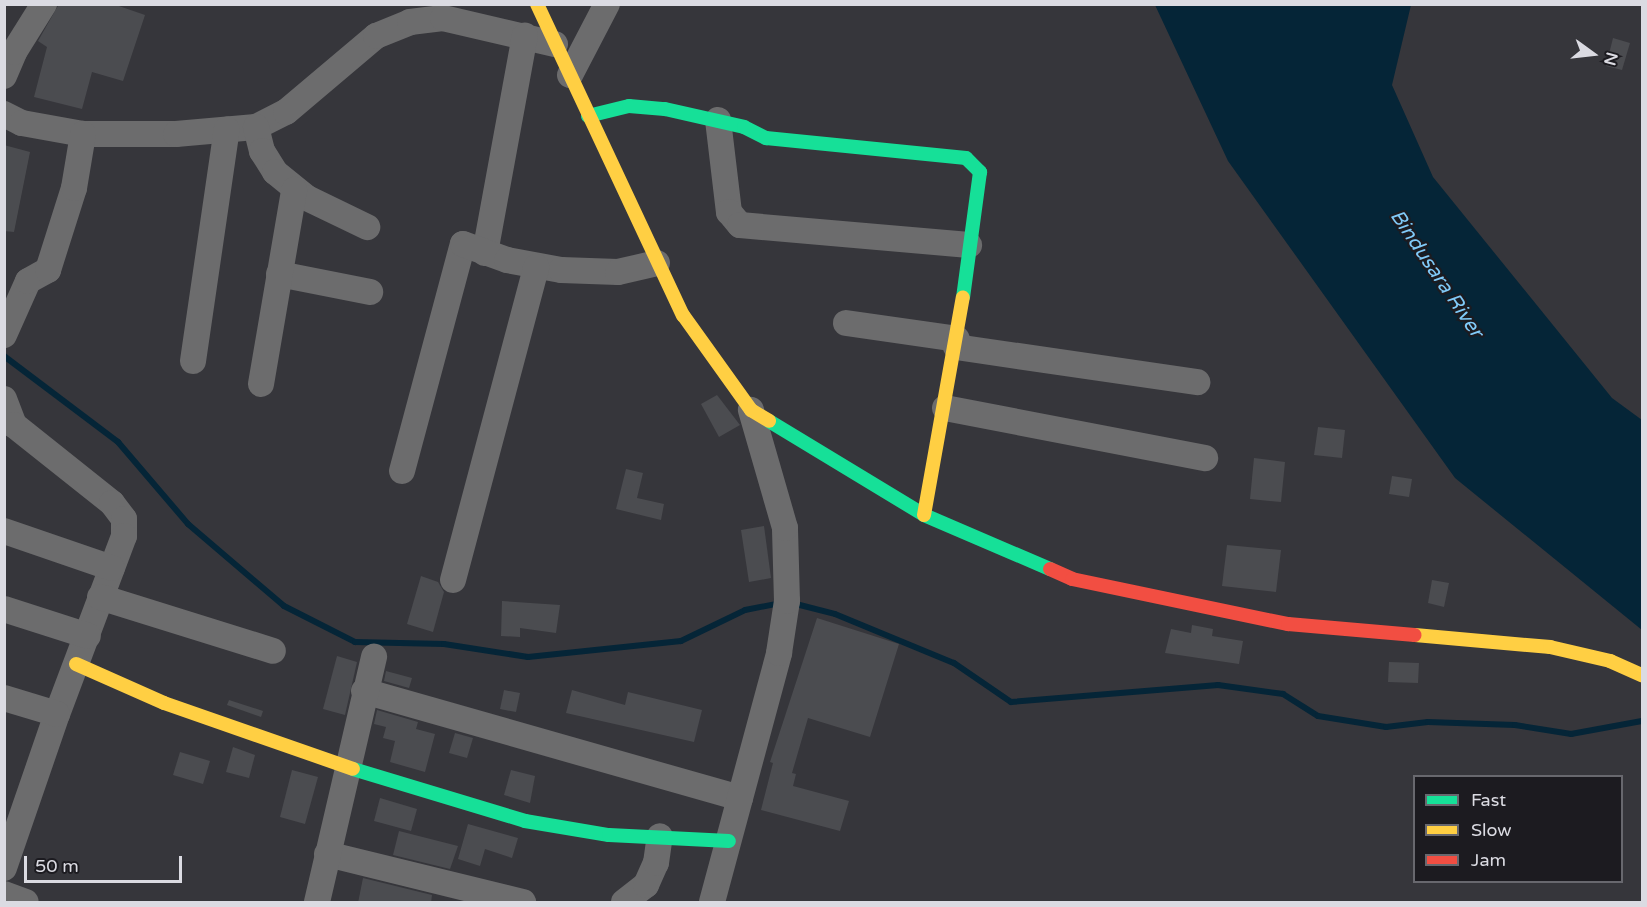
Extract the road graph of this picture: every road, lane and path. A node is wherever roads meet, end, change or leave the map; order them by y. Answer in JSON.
{"nodes":[{"id":1,"x":44,"y":4,"type":"edge"},
{"id":2,"x":537,"y":4,"type":"edge"},
{"id":3,"x":607,"y":4,"type":"edge"},
{"id":4,"x":405,"y":13,"type":"edge"},
{"id":5,"x":525,"y":36,"type":"junction"},
{"id":6,"x":555,"y":44,"type":"junction"},
{"id":7,"x":570,"y":75,"type":"junction"},
{"id":8,"x":4,"y":76,"type":"edge"},
{"id":9,"x":4,"y":114,"type":"edge"},
{"id":10,"x":588,"y":116,"type":"junction"},
{"id":11,"x":718,"y":120,"type":"junction"},
{"id":12,"x":256,"y":127,"type":"junction"},
{"id":13,"x":227,"y":129,"type":"junction"},
{"id":14,"x":83,"y":134,"type":"junction"},
{"id":15,"x":294,"y":190,"type":"junction"},
{"id":16,"x":367,"y":227,"type":"dead end"},
{"id":17,"x":969,"y":245,"type":"junction"},
{"id":18,"x":485,"y":253,"type":"junction"},
{"id":19,"x":657,"y":263,"type":"junction"},
{"id":20,"x":536,"y":267,"type":"junction"},
{"id":21,"x":279,"y":274,"type":"junction"},
{"id":22,"x":370,"y":292,"type":"dead end"},
{"id":23,"x":846,"y":323,"type":"dead end"},
{"id":24,"x":4,"y":335,"type":"edge"},
{"id":25,"x":956,"y":343,"type":"junction"},
{"id":26,"x":193,"y":361,"type":"dead end"},
{"id":27,"x":1197,"y":382,"type":"dead end"},
{"id":28,"x":261,"y":384,"type":"dead end"},
{"id":29,"x":4,"y":399,"type":"edge"},
{"id":30,"x":945,"y":408,"type":"junction"},
{"id":31,"x":752,"y":410,"type":"junction"},
{"id":32,"x":1205,"y":458,"type":"dead end"},
{"id":33,"x":402,"y":471,"type":"dead end"},
{"id":34,"x":924,"y":514,"type":"junction"},
{"id":35,"x":4,"y":531,"type":"edge"},
{"id":36,"x":112,"y":568,"type":"junction"},
{"id":37,"x":453,"y":580,"type":"dead end"},
{"id":38,"x":100,"y":597,"type":"junction"},
{"id":39,"x":4,"y":609,"type":"edge"},
{"id":40,"x":88,"y":636,"type":"junction"},
{"id":41,"x":273,"y":651,"type":"dead end"},
{"id":42,"x":374,"y":657,"type":"dead end"},
{"id":43,"x":76,"y":664,"type":"junction"},
{"id":44,"x":1642,"y":675,"type":"edge"},
{"id":45,"x":364,"y":691,"type":"junction"},
{"id":46,"x":4,"y":698,"type":"edge"},
{"id":47,"x":57,"y":714,"type":"junction"},
{"id":48,"x":350,"y":768,"type":"junction"},
{"id":49,"x":740,"y":798,"type":"junction"},
{"id":50,"x":14,"y":804,"type":"edge"},
{"id":51,"x":660,"y":836,"type":"junction"},
{"id":52,"x":729,"y":841,"type":"junction"},
{"id":53,"x":327,"y":854,"type":"junction"},
{"id":54,"x":4,"y":868,"type":"edge"},
{"id":55,"x":4,"y":894,"type":"edge"},
{"id":56,"x":26,"y":903,"type":"edge"},
{"id":57,"x":317,"y":903,"type":"edge"},
{"id":58,"x":523,"y":903,"type":"edge"},
{"id":59,"x":624,"y":903,"type":"edge"},
{"id":60,"x":712,"y":903,"type":"edge"}],
"edges":[{"from":1,"to":8,"type":"street"},
{"from":2,"to":6,"type":"street"},
{"from":3,"to":7,"type":"street"},
{"from":4,"to":5,"type":"street"},
{"from":4,"to":12,"type":"street"},
{"from":5,"to":6,"type":"street"},
{"from":5,"to":18,"type":"street"},
{"from":6,"to":7,"type":"street"},
{"from":7,"to":10,"type":"street"},
{"from":9,"to":14,"type":"street"},
{"from":10,"to":11,"type":"street"},
{"from":10,"to":19,"type":"street"},
{"from":11,"to":17,"type":"street"},
{"from":11,"to":17,"type":"street"},
{"from":12,"to":13,"type":"street"},
{"from":12,"to":15,"type":"street"},
{"from":13,"to":14,"type":"street"},
{"from":13,"to":26,"type":"street"},
{"from":14,"to":24,"type":"street"},
{"from":15,"to":16,"type":"street"},
{"from":15,"to":21,"type":"street"},
{"from":17,"to":25,"type":"street"},
{"from":18,"to":20,"type":"street"},
{"from":18,"to":33,"type":"street"},
{"from":19,"to":20,"type":"street"},
{"from":19,"to":31,"type":"street"},
{"from":20,"to":37,"type":"street"},
{"from":21,"to":22,"type":"street"},
{"from":21,"to":28,"type":"street"},
{"from":23,"to":25,"type":"street"},
{"from":25,"to":27,"type":"street"},
{"from":25,"to":30,"type":"street"},
{"from":29,"to":36,"type":"street"},
{"from":30,"to":32,"type":"street"},
{"from":30,"to":34,"type":"street"},
{"from":31,"to":34,"type":"street"},
{"from":31,"to":49,"type":"street"},
{"from":34,"to":44,"type":"street"},
{"from":35,"to":36,"type":"street"},
{"from":36,"to":38,"type":"street"},
{"from":38,"to":40,"type":"street"},
{"from":38,"to":41,"type":"street"},
{"from":39,"to":40,"type":"street"},
{"from":40,"to":43,"type":"street"},
{"from":42,"to":45,"type":"street"},
{"from":43,"to":47,"type":"street"},
{"from":43,"to":48,"type":"street"},
{"from":45,"to":48,"type":"street"},
{"from":45,"to":49,"type":"street"},
{"from":46,"to":47,"type":"street"},
{"from":47,"to":50,"type":"street"},
{"from":48,"to":51,"type":"street"},
{"from":48,"to":53,"type":"street"},
{"from":49,"to":52,"type":"street"},
{"from":50,"to":54,"type":"street"},
{"from":51,"to":52,"type":"street"},
{"from":51,"to":59,"type":"street"},
{"from":52,"to":60,"type":"street"},
{"from":53,"to":57,"type":"street"},
{"from":53,"to":58,"type":"street"},
{"from":55,"to":56,"type":"street"}]}
